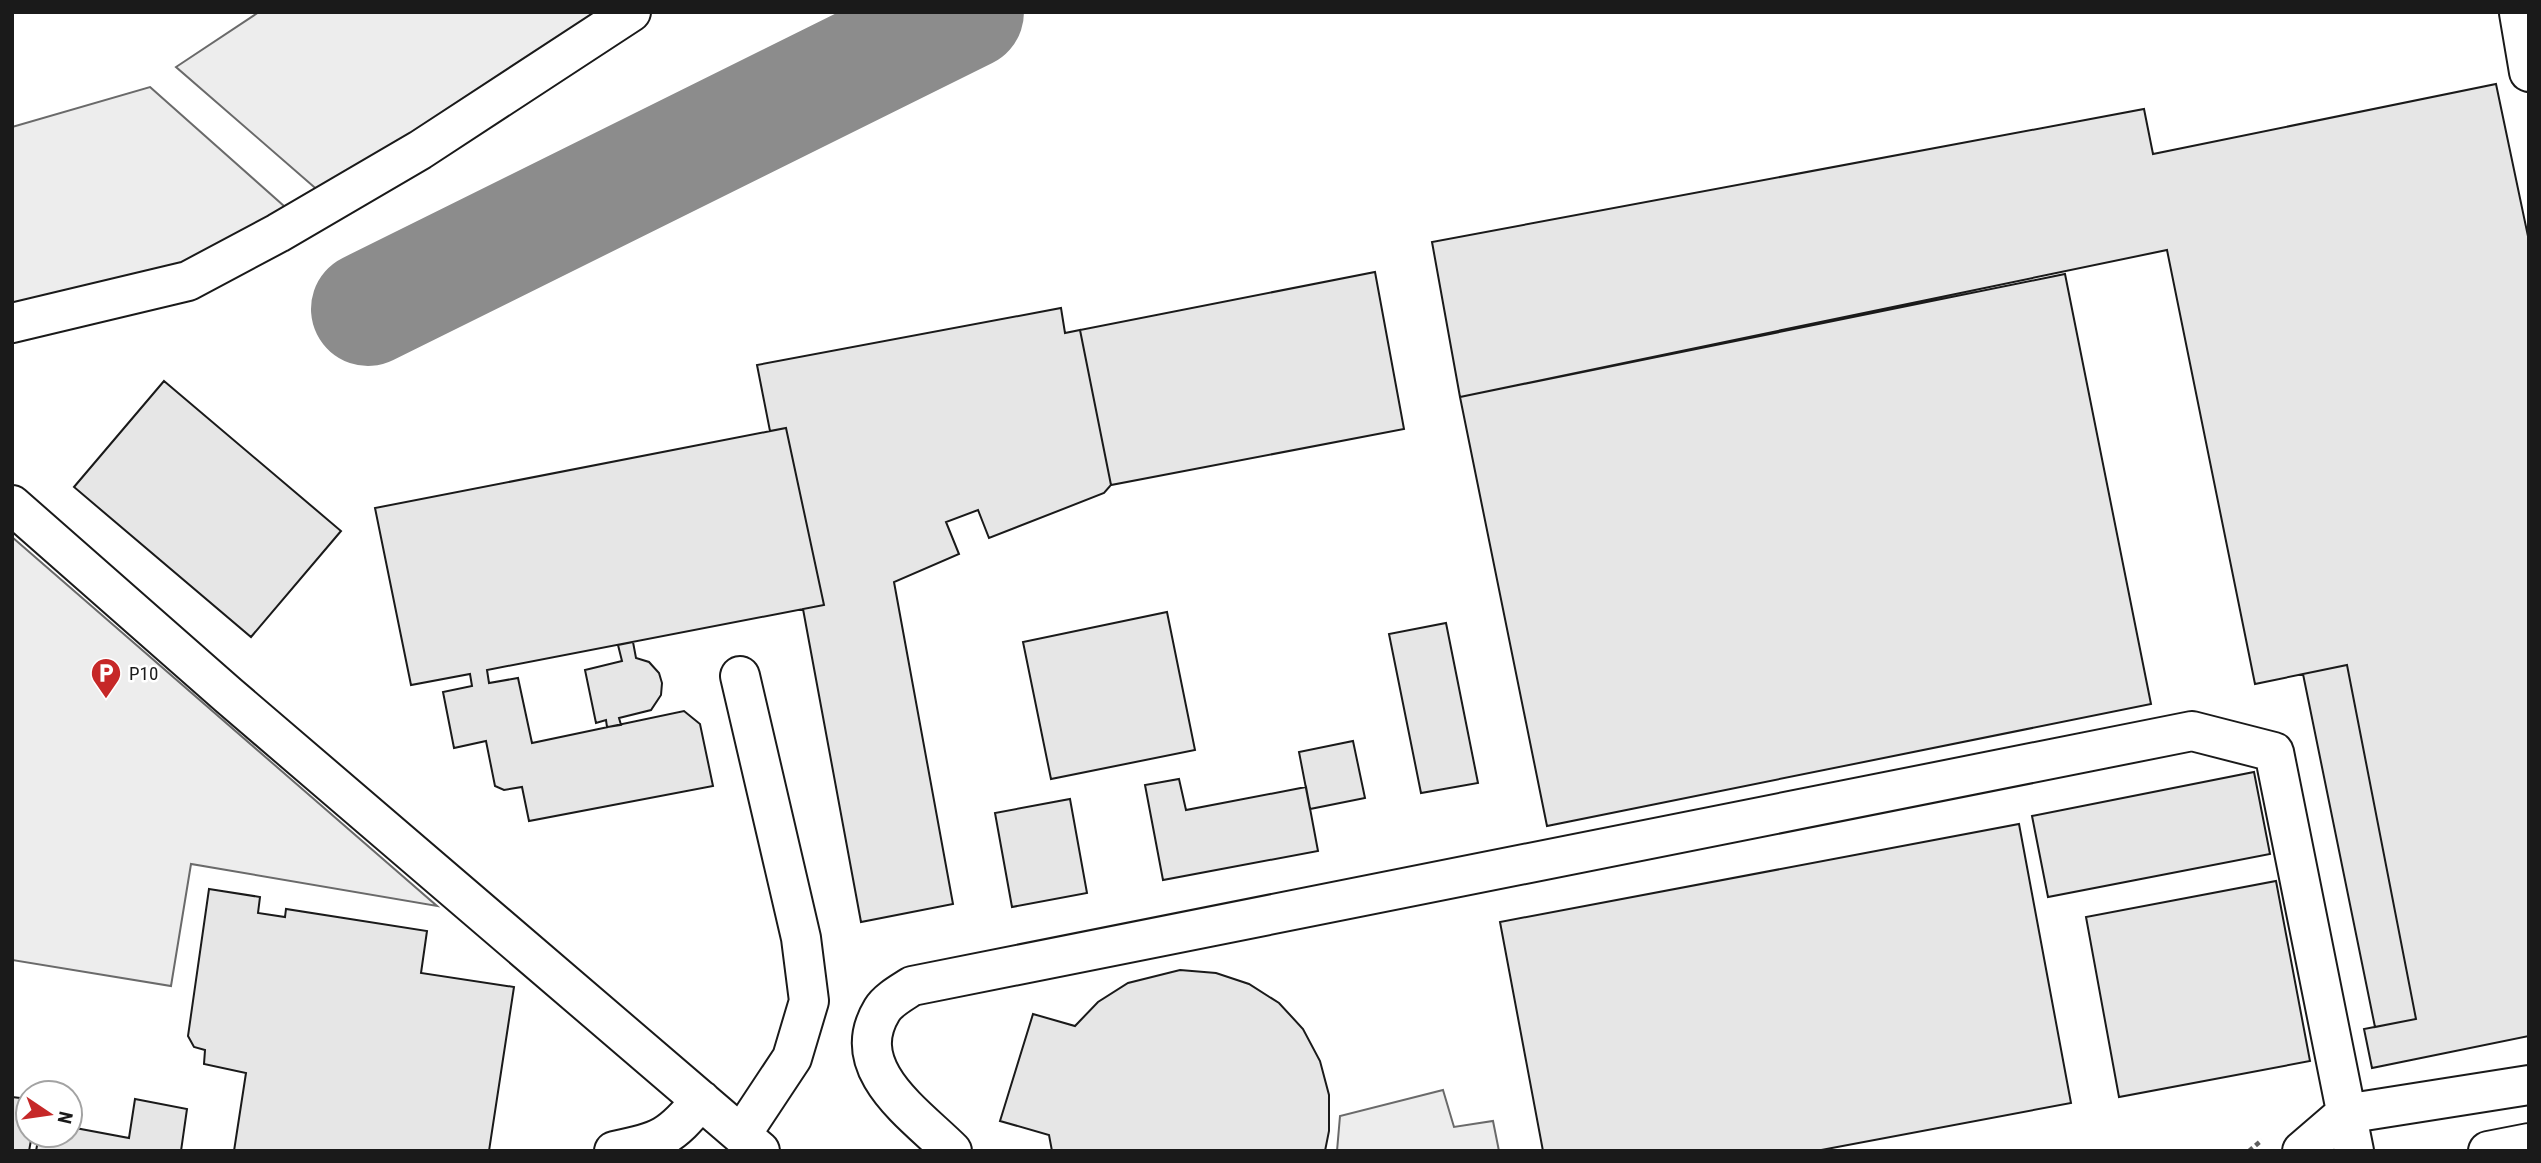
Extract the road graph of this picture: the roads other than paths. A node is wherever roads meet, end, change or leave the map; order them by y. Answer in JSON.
{"nodes":[{"id":1,"x":631,"y":12,"type":"edge"},
{"id":2,"x":2519,"y":13,"type":"edge"},
{"id":3,"x":2529,"y":72,"type":"edge"},
{"id":4,"x":12,"y":323,"type":"edge"},
{"id":5,"x":12,"y":505,"type":"edge"},
{"id":6,"x":740,"y":676,"type":"dead end"},
{"id":7,"x":2529,"y":1085,"type":"edge"},
{"id":8,"x":701,"y":1100,"type":"junction"},
{"id":9,"x":2345,"y":1114,"type":"junction"},
{"id":10,"x":750,"y":1143,"type":"edge"},
{"id":11,"x":2529,"y":1143,"type":"edge"},
{"id":12,"x":614,"y":1151,"type":"edge"},
{"id":13,"x":952,"y":1151,"type":"edge"},
{"id":14,"x":2302,"y":1151,"type":"edge"},
{"id":15,"x":2354,"y":1151,"type":"edge"},
{"id":16,"x":2488,"y":1151,"type":"edge"}],
"edges":[{"from":1,"to":4,"type":"lane"},
{"from":2,"to":3,"type":"lane"},
{"from":5,"to":8,"type":"lane"},
{"from":6,"to":10,"type":"lane"},
{"from":7,"to":9,"type":"lane"},
{"from":8,"to":10,"type":"lane"},
{"from":8,"to":12,"type":"lane"},
{"from":9,"to":13,"type":"lane"},
{"from":9,"to":14,"type":"lane"},
{"from":9,"to":15,"type":"lane"},
{"from":11,"to":16,"type":"lane"}]}
